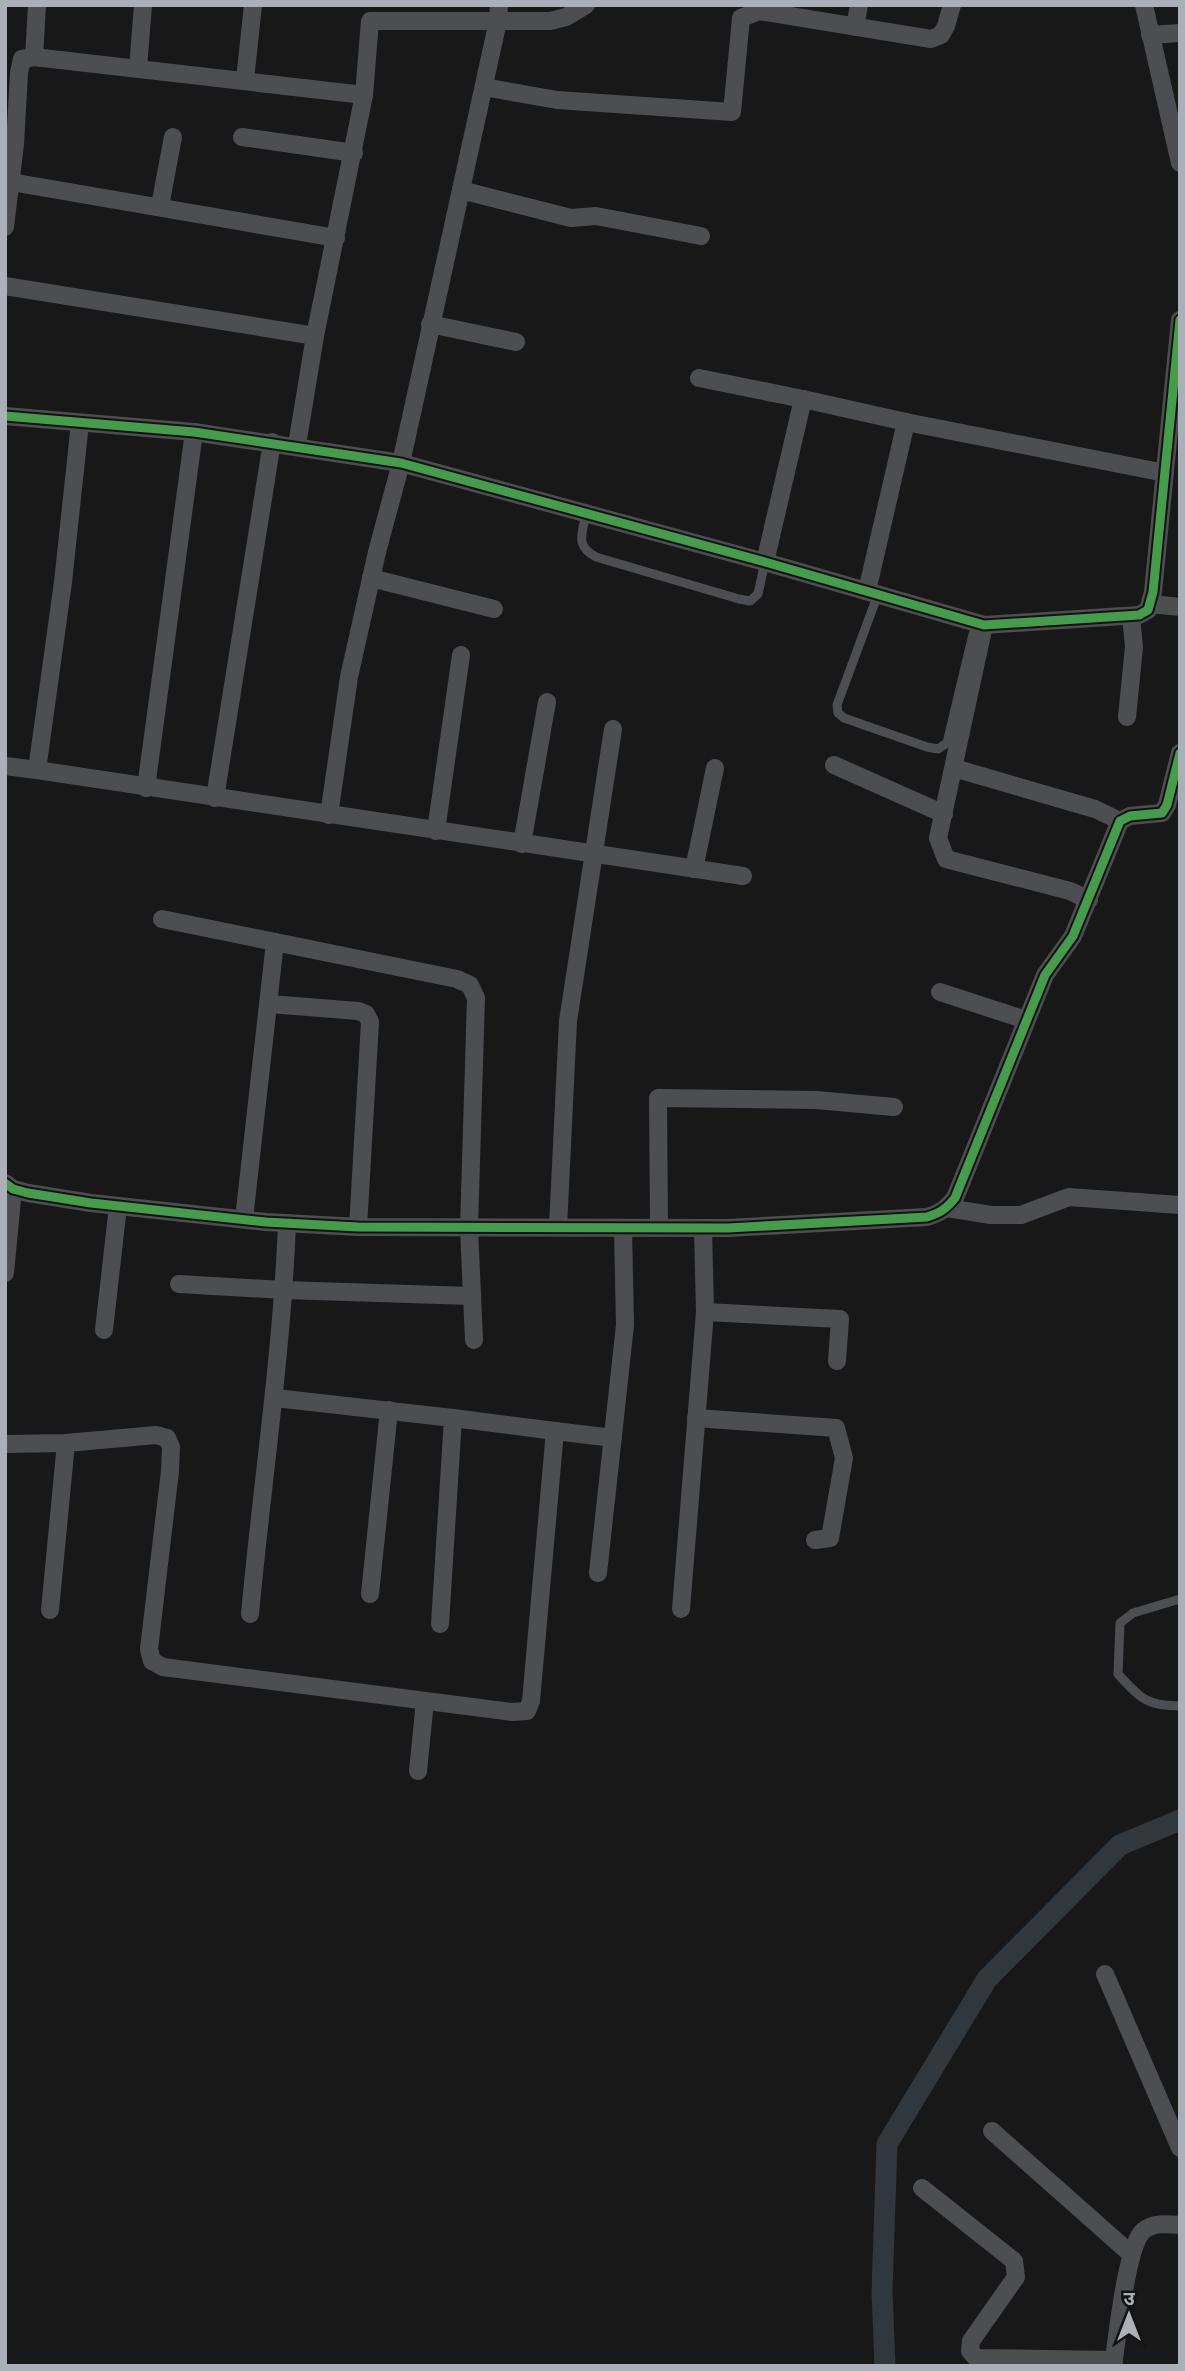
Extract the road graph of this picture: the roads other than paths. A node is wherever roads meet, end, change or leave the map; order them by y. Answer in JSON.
{"nodes":[{"id":1,"x":37,"y":5,"type":"edge"},
{"id":2,"x":143,"y":5,"type":"edge"},
{"id":3,"x":253,"y":5,"type":"edge"},
{"id":4,"x":586,"y":5,"type":"edge"},
{"id":5,"x":859,"y":5,"type":"edge"},
{"id":6,"x":952,"y":5,"type":"edge"},
{"id":7,"x":1144,"y":5,"type":"edge"},
{"id":8,"x":760,"y":8,"type":"edge"},
{"id":9,"x":370,"y":13,"type":"edge"},
{"id":10,"x":499,"y":13,"type":"edge"},
{"id":11,"x":855,"y":27,"type":"junction"},
{"id":12,"x":1180,"y":33,"type":"edge"},
{"id":13,"x":1150,"y":35,"type":"junction"},
{"id":14,"x":34,"y":57,"type":"junction"},
{"id":15,"x":138,"y":68,"type":"junction"},
{"id":16,"x":245,"y":80,"type":"junction"},
{"id":17,"x":484,"y":87,"type":"junction"},
{"id":18,"x":364,"y":95,"type":"junction"},
{"id":19,"x":173,"y":137,"type":"dead end"},
{"id":20,"x":242,"y":137,"type":"dead end"},
{"id":21,"x":354,"y":153,"type":"junction"},
{"id":22,"x":1180,"y":163,"type":"edge"},
{"id":23,"x":11,"y":182,"type":"junction"},
{"id":24,"x":461,"y":190,"type":"junction"},
{"id":25,"x":160,"y":206,"type":"junction"},
{"id":26,"x":5,"y":227,"type":"edge"},
{"id":27,"x":701,"y":236,"type":"dead end"},
{"id":28,"x":336,"y":238,"type":"junction"},
{"id":29,"x":5,"y":286,"type":"edge"},
{"id":30,"x":1180,"y":320,"type":"edge"},
{"id":31,"x":430,"y":324,"type":"junction"},
{"id":32,"x":315,"y":336,"type":"junction"},
{"id":33,"x":516,"y":342,"type":"dead end"},
{"id":34,"x":699,"y":378,"type":"dead end"},
{"id":35,"x":1177,"y":384,"type":"edge"},
{"id":36,"x":803,"y":399,"type":"junction"},
{"id":37,"x":5,"y":416,"type":"edge"},
{"id":38,"x":906,"y":422,"type":"junction"},
{"id":39,"x":80,"y":423,"type":"junction"},
{"id":40,"x":194,"y":432,"type":"junction"},
{"id":41,"x":272,"y":442,"type":"junction"},
{"id":42,"x":297,"y":445,"type":"junction"},
{"id":43,"x":401,"y":463,"type":"junction"},
{"id":44,"x":1166,"y":472,"type":"junction"},
{"id":45,"x":586,"y":514,"type":"junction"},
{"id":46,"x":765,"y":562,"type":"junction"},
{"id":47,"x":371,"y":578,"type":"junction"},
{"id":48,"x":872,"y":593,"type":"junction"},
{"id":49,"x":1151,"y":604,"type":"junction"},
{"id":50,"x":1180,"y":607,"type":"edge"},
{"id":51,"x":495,"y":609,"type":"dead end"},
{"id":52,"x":1131,"y":616,"type":"junction"},
{"id":53,"x":980,"y":624,"type":"junction"},
{"id":54,"x":461,"y":655,"type":"dead end"},
{"id":55,"x":547,"y":702,"type":"dead end"},
{"id":56,"x":1127,"y":717,"type":"dead end"},
{"id":57,"x":613,"y":729,"type":"dead end"},
{"id":58,"x":1180,"y":753,"type":"edge"},
{"id":59,"x":834,"y":765,"type":"dead end"},
{"id":60,"x":5,"y":766,"type":"edge"},
{"id":61,"x":715,"y":768,"type":"dead end"},
{"id":62,"x":954,"y":768,"type":"junction"},
{"id":63,"x":37,"y":770,"type":"junction"},
{"id":64,"x":146,"y":788,"type":"junction"},
{"id":65,"x":215,"y":798,"type":"junction"},
{"id":66,"x":944,"y":814,"type":"junction"},
{"id":67,"x":329,"y":815,"type":"junction"},
{"id":68,"x":1121,"y":821,"type":"junction"},
{"id":69,"x":436,"y":831,"type":"junction"},
{"id":70,"x":522,"y":844,"type":"junction"},
{"id":71,"x":594,"y":855,"type":"junction"},
{"id":72,"x":694,"y":869,"type":"junction"},
{"id":73,"x":743,"y":876,"type":"dead end"},
{"id":74,"x":1089,"y":900,"type":"junction"},
{"id":75,"x":162,"y":919,"type":"dead end"},
{"id":76,"x":275,"y":942,"type":"junction"},
{"id":77,"x":940,"y":992,"type":"dead end"},
{"id":78,"x":270,"y":1004,"type":"junction"},
{"id":79,"x":1026,"y":1020,"type":"junction"},
{"id":80,"x":894,"y":1107,"type":"dead end"},
{"id":81,"x":9,"y":1186,"type":"edge"},
{"id":82,"x":1180,"y":1205,"type":"edge"},
{"id":83,"x":118,"y":1206,"type":"junction"},
{"id":84,"x":947,"y":1208,"type":"junction"},
{"id":85,"x":244,"y":1219,"type":"junction"},
{"id":86,"x":286,"y":1223,"type":"junction"},
{"id":87,"x":358,"y":1227,"type":"junction"},
{"id":88,"x":558,"y":1227,"type":"junction"},
{"id":89,"x":469,"y":1228,"type":"junction"},
{"id":90,"x":623,"y":1228,"type":"junction"},
{"id":91,"x":659,"y":1228,"type":"junction"},
{"id":92,"x":703,"y":1228,"type":"junction"},
{"id":93,"x":5,"y":1273,"type":"edge"},
{"id":94,"x":179,"y":1284,"type":"dead end"},
{"id":95,"x":284,"y":1290,"type":"junction"},
{"id":96,"x":471,"y":1296,"type":"junction"},
{"id":97,"x":705,"y":1312,"type":"junction"},
{"id":98,"x":104,"y":1330,"type":"dead end"},
{"id":99,"x":474,"y":1340,"type":"dead end"},
{"id":100,"x":837,"y":1361,"type":"dead end"},
{"id":101,"x":275,"y":1398,"type":"junction"},
{"id":102,"x":389,"y":1410,"type":"junction"},
{"id":103,"x":453,"y":1418,"type":"junction"},
{"id":104,"x":696,"y":1418,"type":"junction"},
{"id":105,"x":555,"y":1431,"type":"junction"},
{"id":106,"x":613,"y":1438,"type":"junction"},
{"id":107,"x":66,"y":1443,"type":"junction"},
{"id":108,"x":5,"y":1444,"type":"edge"},
{"id":109,"x":815,"y":1540,"type":"dead end"},
{"id":110,"x":598,"y":1573,"type":"dead end"},
{"id":111,"x":370,"y":1594,"type":"dead end"},
{"id":112,"x":1180,"y":1599,"type":"edge"},
{"id":113,"x":681,"y":1609,"type":"dead end"},
{"id":114,"x":50,"y":1610,"type":"dead end"},
{"id":115,"x":250,"y":1614,"type":"dead end"},
{"id":116,"x":440,"y":1624,"type":"dead end"},
{"id":117,"x":425,"y":1702,"type":"junction"},
{"id":118,"x":1180,"y":1706,"type":"edge"},
{"id":119,"x":418,"y":1771,"type":"dead end"},
{"id":120,"x":1105,"y":1974,"type":"dead end"},
{"id":121,"x":992,"y":2131,"type":"dead end"},
{"id":122,"x":1180,"y":2148,"type":"edge"},
{"id":123,"x":922,"y":2188,"type":"dead end"},
{"id":124,"x":1180,"y":2225,"type":"edge"},
{"id":125,"x":1131,"y":2254,"type":"junction"},
{"id":126,"x":1113,"y":2363,"type":"edge"}],
"edges":[{"from":1,"to":14,"type":"street"},
{"from":2,"to":15,"type":"street"},
{"from":3,"to":16,"type":"street"},
{"from":4,"to":10,"type":"street"},
{"from":5,"to":11,"type":"street"},
{"from":6,"to":11,"type":"street"},
{"from":7,"to":13,"type":"street"},
{"from":8,"to":11,"type":"street"},
{"from":8,"to":17,"type":"street"},
{"from":9,"to":10,"type":"street"},
{"from":9,"to":18,"type":"street"},
{"from":10,"to":17,"type":"street"},
{"from":12,"to":13,"type":"street"},
{"from":13,"to":22,"type":"street"},
{"from":14,"to":15,"type":"street"},
{"from":14,"to":23,"type":"street"},
{"from":15,"to":16,"type":"street"},
{"from":16,"to":18,"type":"street"},
{"from":17,"to":24,"type":"street"},
{"from":18,"to":21,"type":"street"},
{"from":19,"to":25,"type":"street"},
{"from":20,"to":21,"type":"street"},
{"from":21,"to":28,"type":"street"},
{"from":23,"to":25,"type":"street"},
{"from":23,"to":26,"type":"street"},
{"from":24,"to":27,"type":"street"},
{"from":24,"to":31,"type":"street"},
{"from":25,"to":28,"type":"street"},
{"from":28,"to":32,"type":"street"},
{"from":29,"to":32,"type":"street"},
{"from":30,"to":35,"type":"street"},
{"from":31,"to":33,"type":"street"},
{"from":31,"to":43,"type":"street"},
{"from":32,"to":42,"type":"street"},
{"from":34,"to":36,"type":"street"},
{"from":35,"to":44,"type":"street"},
{"from":36,"to":38,"type":"street"},
{"from":36,"to":46,"type":"street"},
{"from":37,"to":39,"type":"street"},
{"from":38,"to":44,"type":"street"},
{"from":38,"to":48,"type":"street"},
{"from":39,"to":40,"type":"street"},
{"from":39,"to":63,"type":"street"},
{"from":40,"to":41,"type":"street"},
{"from":40,"to":64,"type":"street"},
{"from":41,"to":42,"type":"street"},
{"from":41,"to":65,"type":"street"},
{"from":42,"to":43,"type":"street"},
{"from":43,"to":45,"type":"street"},
{"from":43,"to":47,"type":"street"},
{"from":44,"to":49,"type":"street"},
{"from":45,"to":46,"type":"street"},
{"from":45,"to":46,"type":"lane"},
{"from":46,"to":48,"type":"street"},
{"from":47,"to":51,"type":"street"},
{"from":47,"to":67,"type":"street"},
{"from":48,"to":53,"type":"street"},
{"from":48,"to":53,"type":"lane"},
{"from":49,"to":50,"type":"street"},
{"from":49,"to":52,"type":"street"},
{"from":52,"to":53,"type":"street"},
{"from":52,"to":56,"type":"street"},
{"from":53,"to":62,"type":"street"},
{"from":54,"to":69,"type":"street"},
{"from":55,"to":70,"type":"street"},
{"from":57,"to":71,"type":"street"},
{"from":58,"to":68,"type":"street"},
{"from":59,"to":66,"type":"street"},
{"from":60,"to":63,"type":"street"},
{"from":61,"to":72,"type":"street"},
{"from":62,"to":66,"type":"street"},
{"from":62,"to":68,"type":"street"},
{"from":63,"to":64,"type":"street"},
{"from":64,"to":65,"type":"street"},
{"from":65,"to":67,"type":"street"},
{"from":66,"to":74,"type":"street"},
{"from":67,"to":69,"type":"street"},
{"from":68,"to":74,"type":"street"},
{"from":69,"to":70,"type":"street"},
{"from":70,"to":71,"type":"street"},
{"from":71,"to":72,"type":"street"},
{"from":71,"to":88,"type":"street"},
{"from":72,"to":73,"type":"street"},
{"from":74,"to":79,"type":"street"},
{"from":75,"to":76,"type":"street"},
{"from":76,"to":78,"type":"street"},
{"from":76,"to":89,"type":"street"},
{"from":77,"to":79,"type":"street"},
{"from":78,"to":85,"type":"street"},
{"from":78,"to":87,"type":"street"},
{"from":79,"to":84,"type":"street"},
{"from":80,"to":91,"type":"street"},
{"from":81,"to":83,"type":"street"},
{"from":81,"to":93,"type":"street"},
{"from":82,"to":84,"type":"street"},
{"from":83,"to":85,"type":"street"},
{"from":83,"to":98,"type":"street"},
{"from":84,"to":92,"type":"street"},
{"from":85,"to":86,"type":"street"},
{"from":86,"to":87,"type":"street"},
{"from":86,"to":95,"type":"street"},
{"from":87,"to":89,"type":"street"},
{"from":88,"to":89,"type":"street"},
{"from":88,"to":90,"type":"street"},
{"from":89,"to":96,"type":"street"},
{"from":90,"to":91,"type":"street"},
{"from":90,"to":106,"type":"street"},
{"from":91,"to":92,"type":"street"},
{"from":92,"to":97,"type":"street"},
{"from":94,"to":95,"type":"street"},
{"from":95,"to":96,"type":"street"},
{"from":95,"to":101,"type":"street"},
{"from":96,"to":99,"type":"street"},
{"from":97,"to":100,"type":"street"},
{"from":97,"to":104,"type":"street"},
{"from":101,"to":102,"type":"street"},
{"from":101,"to":115,"type":"street"},
{"from":102,"to":103,"type":"street"},
{"from":102,"to":111,"type":"street"},
{"from":103,"to":105,"type":"street"},
{"from":103,"to":116,"type":"street"},
{"from":104,"to":109,"type":"street"},
{"from":104,"to":113,"type":"street"},
{"from":105,"to":106,"type":"street"},
{"from":105,"to":117,"type":"street"},
{"from":106,"to":110,"type":"street"},
{"from":107,"to":108,"type":"street"},
{"from":107,"to":114,"type":"street"},
{"from":107,"to":117,"type":"street"},
{"from":112,"to":118,"type":"lane"},
{"from":117,"to":119,"type":"street"},
{"from":120,"to":122,"type":"street"},
{"from":121,"to":125,"type":"street"},
{"from":123,"to":126,"type":"street"},
{"from":124,"to":125,"type":"street"},
{"from":125,"to":126,"type":"street"}]}
